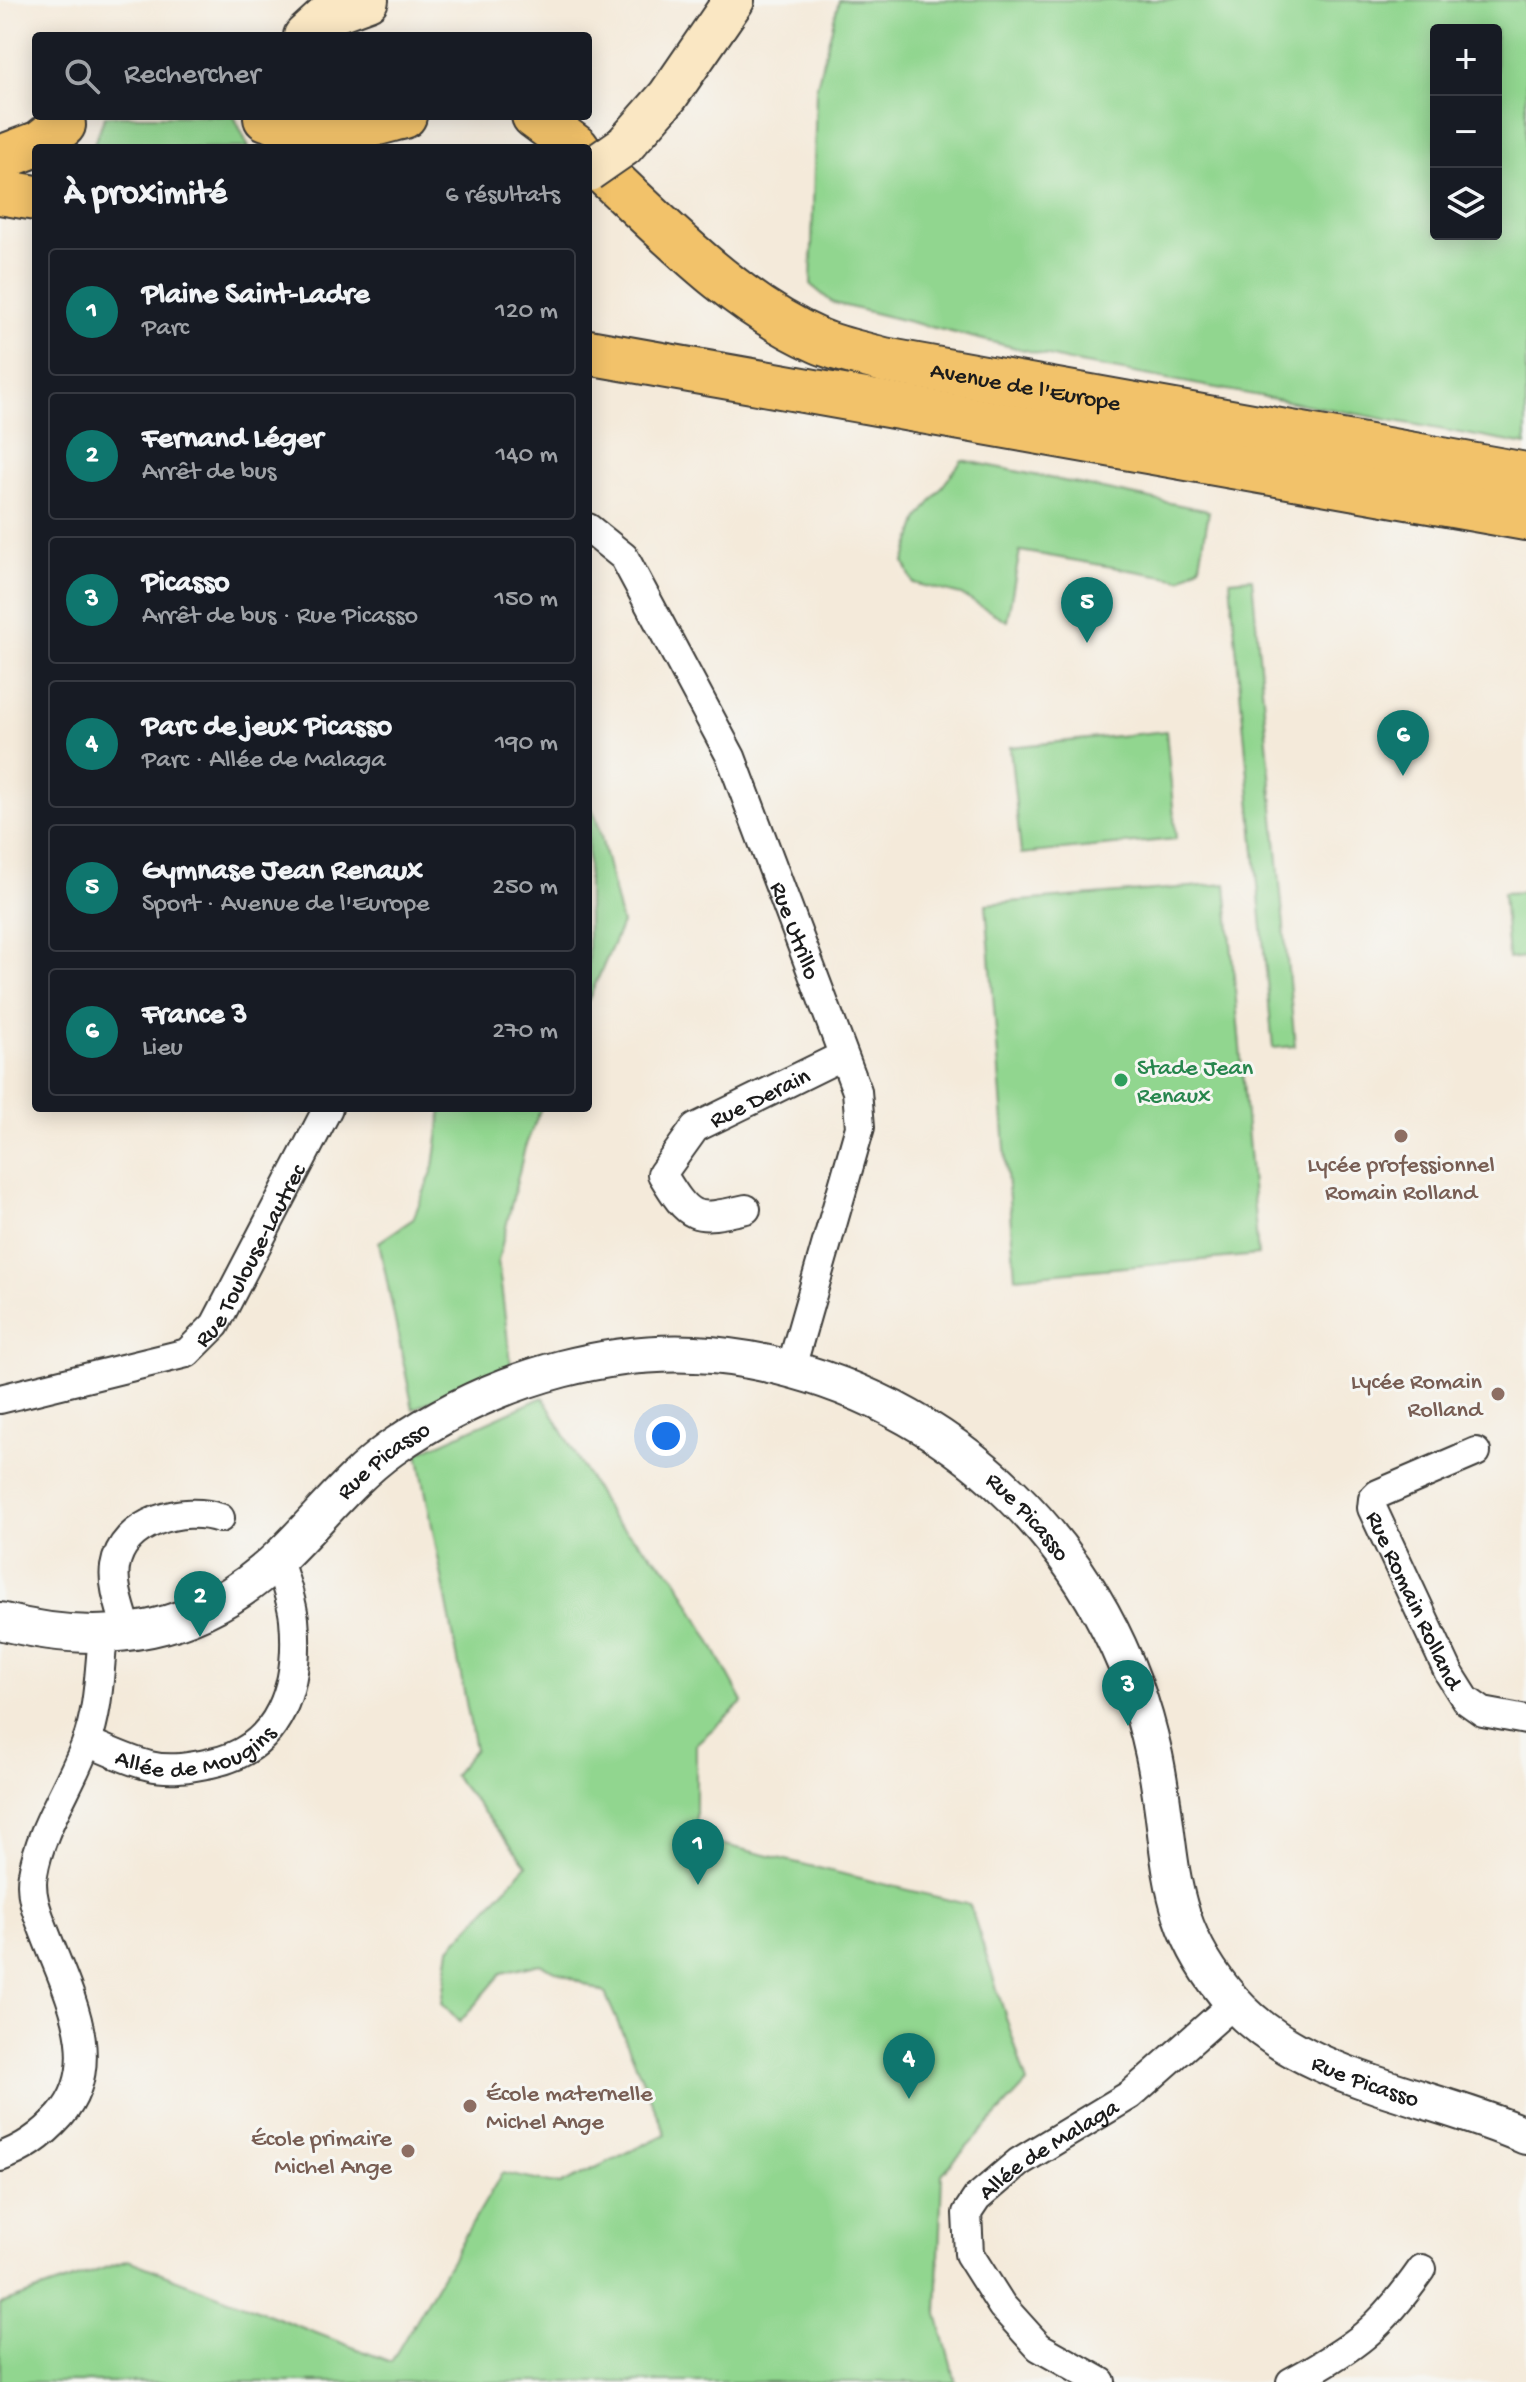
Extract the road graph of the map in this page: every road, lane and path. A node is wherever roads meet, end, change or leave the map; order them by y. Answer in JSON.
{"nodes":[{"id":1,"x":368,"y":0,"type":"edge"},
{"id":2,"x":734,"y":0,"type":"edge"},
{"id":3,"x":308,"y":32,"type":"edge"},
{"id":4,"x":388,"y":120,"type":"edge"},
{"id":5,"x":539,"y":120,"type":"edge"},
{"id":6,"x":269,"y":127,"type":"edge"},
{"id":7,"x":63,"y":130,"type":"edge"},
{"id":8,"x":37,"y":144,"type":"edge"},
{"id":9,"x":572,"y":144,"type":"edge"},
{"id":10,"x":32,"y":146,"type":"edge"},
{"id":11,"x":606,"y":152,"type":"edge"},
{"id":12,"x":0,"y":158,"type":"edge"},
{"id":13,"x":592,"y":167,"type":"edge"},
{"id":14,"x":0,"y":192,"type":"edge"},
{"id":15,"x":32,"y":197,"type":"edge"},
{"id":16,"x":592,"y":353,"type":"edge"},
{"id":17,"x":1526,"y":475,"type":"edge"},
{"id":18,"x":1526,"y":518,"type":"edge"},
{"id":19,"x":592,"y":531,"type":"edge"},
{"id":20,"x":842,"y":1056,"type":"junction"},
{"id":21,"x":326,"y":1112,"type":"edge"},
{"id":22,"x":746,"y":1209,"type":"dead end"},
{"id":23,"x":791,"y":1368,"type":"junction"},
{"id":24,"x":0,"y":1399,"type":"edge"},
{"id":25,"x":1476,"y":1452,"type":"dead end"},
{"id":26,"x":220,"y":1518,"type":"dead end"},
{"id":27,"x":278,"y":1559,"type":"junction"},
{"id":28,"x":0,"y":1621,"type":"edge"},
{"id":29,"x":116,"y":1635,"type":"junction"},
{"id":30,"x":1526,"y":1720,"type":"edge"},
{"id":31,"x":87,"y":1742,"type":"junction"},
{"id":32,"x":1234,"y":2003,"type":"junction"},
{"id":33,"x":1526,"y":2136,"type":"edge"},
{"id":34,"x":0,"y":2157,"type":"edge"},
{"id":35,"x":1422,"y":2269,"type":"dead end"},
{"id":36,"x":1101,"y":2382,"type":"edge"},
{"id":37,"x":1291,"y":2382,"type":"edge"}],
"edges":[{"from":1,"to":3,"type":"main road"},
{"from":2,"to":11,"type":"main road"},
{"from":4,"to":6,"type":"main road"},
{"from":5,"to":9,"type":"main road"},
{"from":7,"to":8,"type":"main road"},
{"from":10,"to":12,"type":"main road"},
{"from":11,"to":13,"type":"main road","bridge":true},
{"from":11,"to":17,"type":"main road","name":"Avenue de l'Europe"},
{"from":14,"to":15,"type":"main road"},
{"from":16,"to":18,"type":"main road","name":"Avenue de l'Europe"},
{"from":19,"to":20,"type":"street","name":"Rue Utrillo"},
{"from":20,"to":22,"type":"street","name":"Rue Derain"},
{"from":20,"to":23,"type":"street","name":"Rue Utrillo"},
{"from":21,"to":24,"type":"street","name":"Rue Toulouse-Lautrec"},
{"from":23,"to":27,"type":"street","name":"Rue Picasso"},
{"from":23,"to":32,"type":"street","name":"Rue Picasso"},
{"from":25,"to":30,"type":"street","name":"Rue Romain Rolland"},
{"from":26,"to":29,"type":"street"},
{"from":27,"to":29,"type":"street","name":"Rue Picasso"},
{"from":27,"to":31,"type":"street","name":"Allée de Mougins"},
{"from":28,"to":29,"type":"street","name":"Rue Picasso"},
{"from":29,"to":31,"type":"street"},
{"from":31,"to":34,"type":"street"},
{"from":32,"to":33,"type":"street","name":"Rue Picasso"},
{"from":32,"to":36,"type":"street","name":"Allée de Malaga"},
{"from":35,"to":37,"type":"street"}]}
